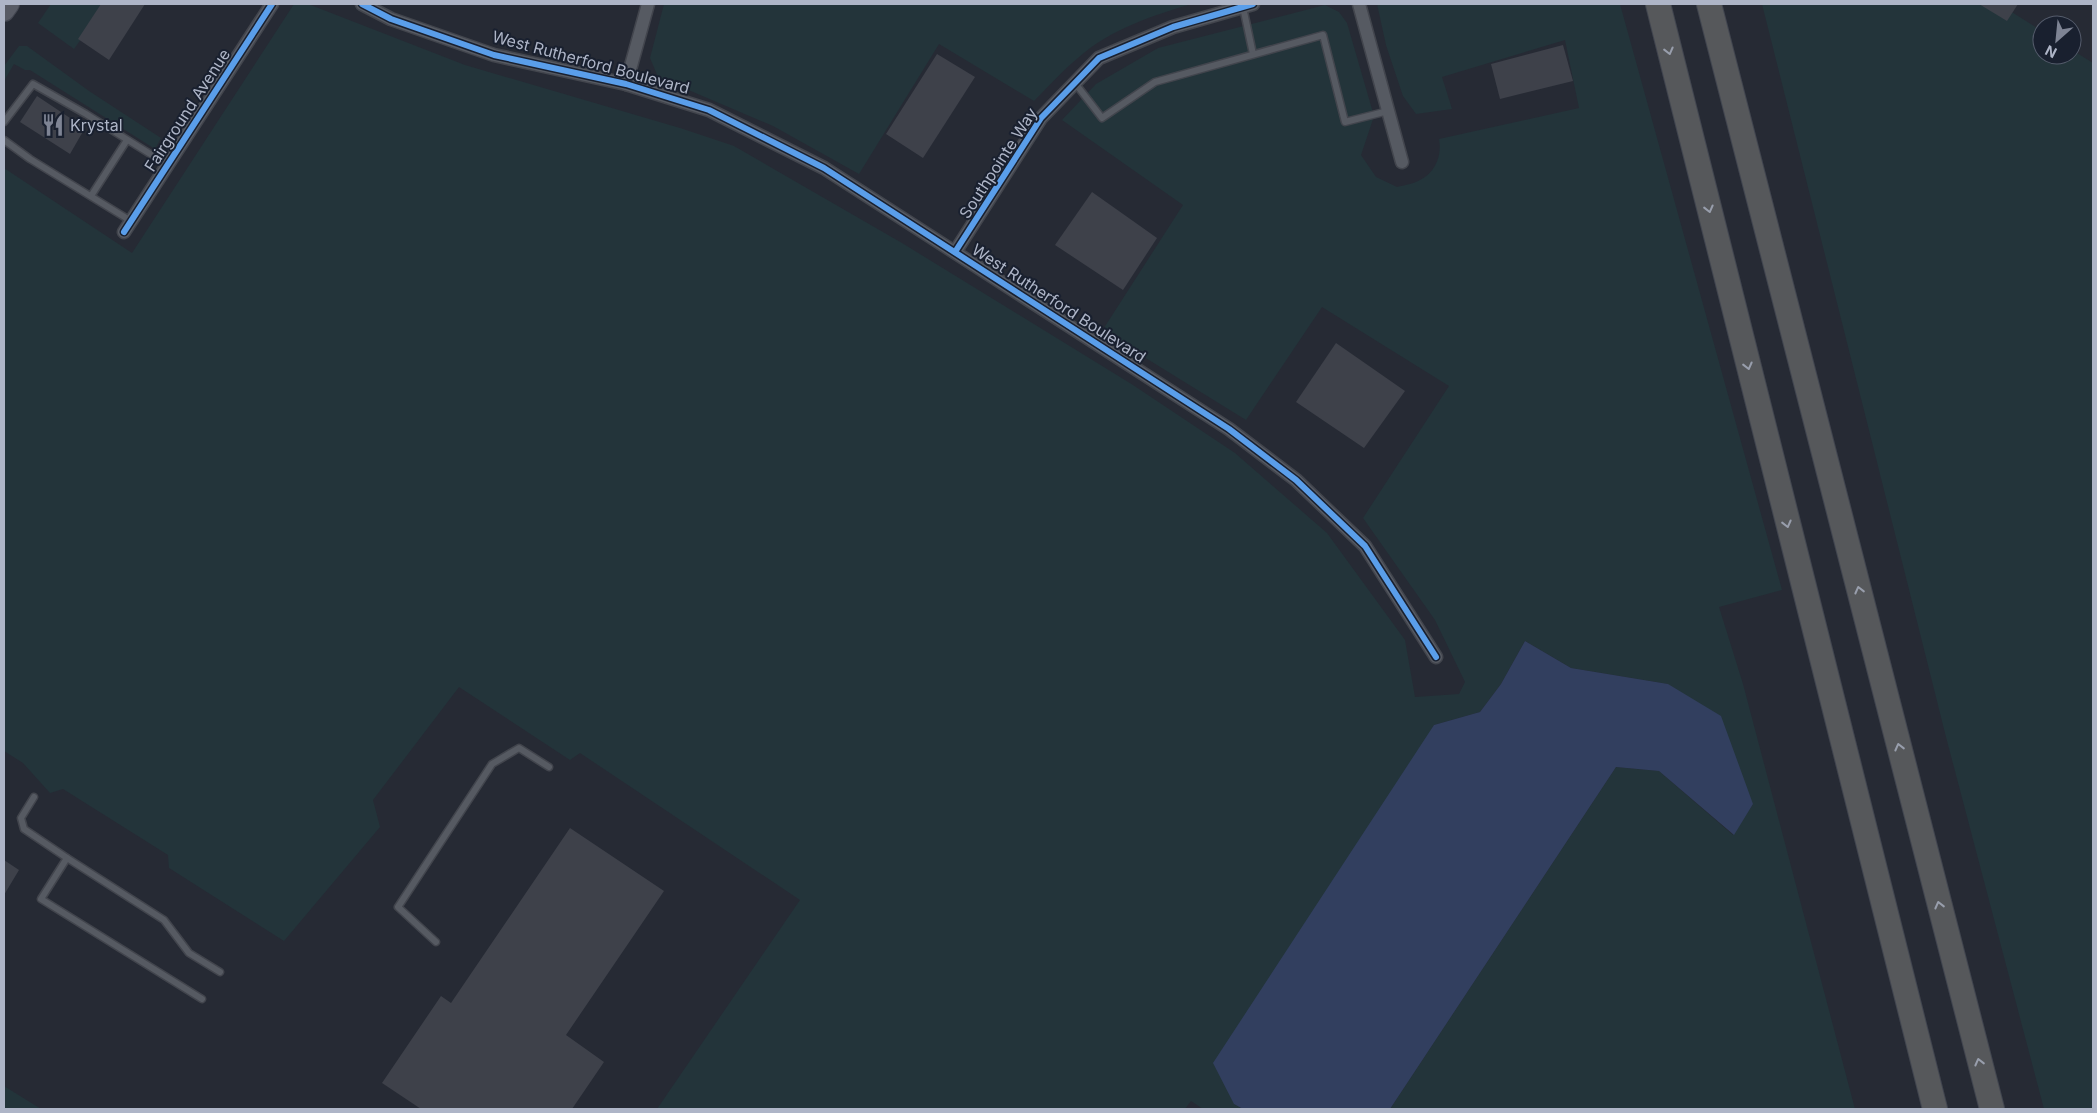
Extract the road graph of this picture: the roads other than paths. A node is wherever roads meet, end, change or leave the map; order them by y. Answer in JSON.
{"nodes":[{"id":1,"x":9,"y":4,"type":"edge"},
{"id":2,"x":272,"y":4,"type":"edge"},
{"id":3,"x":362,"y":4,"type":"edge"},
{"id":4,"x":648,"y":4,"type":"edge"},
{"id":5,"x":1359,"y":4,"type":"edge"},
{"id":6,"x":1658,"y":4,"type":"edge"},
{"id":7,"x":1709,"y":4,"type":"edge"},
{"id":8,"x":1248,"y":5,"type":"edge"},
{"id":9,"x":4,"y":11,"type":"edge"},
{"id":10,"x":1253,"y":54,"type":"junction"},
{"id":11,"x":1075,"y":83,"type":"junction"},
{"id":12,"x":626,"y":84,"type":"junction"},
{"id":13,"x":1388,"y":111,"type":"junction"},
{"id":14,"x":4,"y":122,"type":"edge"},
{"id":15,"x":4,"y":140,"type":"edge"},
{"id":16,"x":127,"y":140,"type":"junction"},
{"id":17,"x":1402,"y":162,"type":"dead end"},
{"id":18,"x":168,"y":165,"type":"junction"},
{"id":19,"x":91,"y":196,"type":"junction"},
{"id":20,"x":128,"y":226,"type":"joint"},
{"id":21,"x":956,"y":252,"type":"junction"},
{"id":22,"x":1436,"y":657,"type":"dead end"},
{"id":23,"x":549,"y":767,"type":"dead end"},
{"id":24,"x":34,"y":797,"type":"dead end"},
{"id":25,"x":67,"y":858,"type":"junction"},
{"id":26,"x":436,"y":942,"type":"dead end"},
{"id":27,"x":220,"y":972,"type":"dead end"},
{"id":28,"x":202,"y":999,"type":"dead end"},
{"id":29,"x":1935,"y":1109,"type":"edge"},
{"id":30,"x":1992,"y":1109,"type":"edge"}],
"edges":[{"from":1,"to":9,"type":"main road"},
{"from":2,"to":18,"type":"street","name":"Fairground Avenue"},
{"from":3,"to":12,"type":"street","name":"West Rutherford Boulevard"},
{"from":4,"to":12,"type":"street"},
{"from":5,"to":13,"type":"street"},
{"from":6,"to":29,"type":"highway","one_way":true},
{"from":30,"to":7,"type":"highway","one_way":true},
{"from":8,"to":10,"type":"lane"},
{"from":8,"to":11,"type":"street","name":"Southpointe Way"},
{"from":10,"to":11,"type":"lane"},
{"from":10,"to":13,"type":"lane"},
{"from":11,"to":21,"type":"street","name":"Southpointe Way"},
{"from":12,"to":21,"type":"street","name":"West Rutherford Boulevard"},
{"from":13,"to":17,"type":"street"},
{"from":14,"to":16,"type":"lane"},
{"from":15,"to":19,"type":"lane"},
{"from":16,"to":18,"type":"lane"},
{"from":16,"to":19,"type":"lane"},
{"from":18,"to":20,"type":"street","name":"Fairground Avenue"},
{"from":19,"to":20,"type":"lane"},
{"from":21,"to":22,"type":"street","name":"West Rutherford Boulevard"},
{"from":23,"to":26,"type":"lane"},
{"from":24,"to":25,"type":"lane"},
{"from":25,"to":27,"type":"lane"},
{"from":25,"to":28,"type":"lane"}]}
